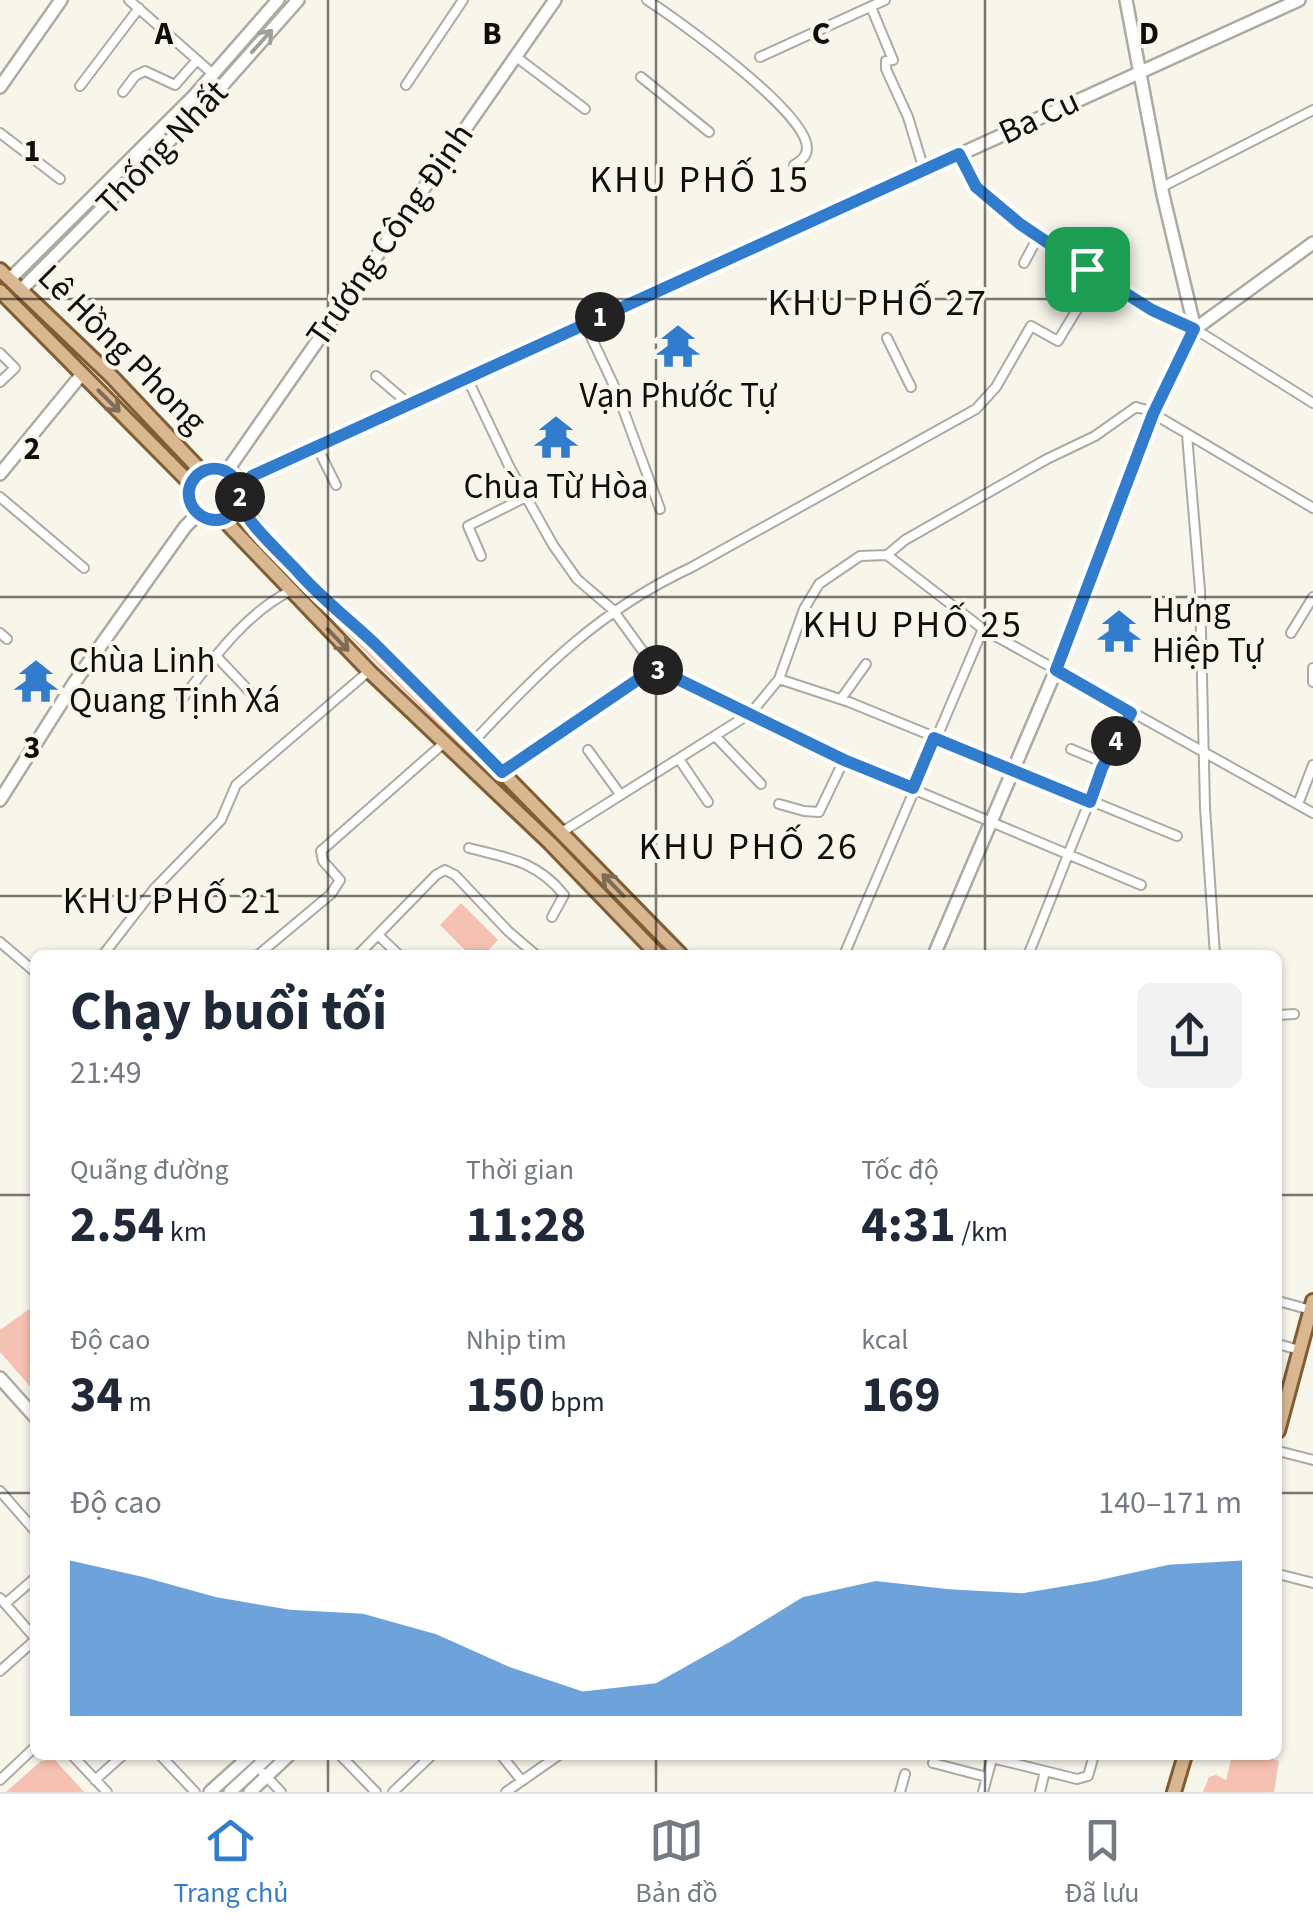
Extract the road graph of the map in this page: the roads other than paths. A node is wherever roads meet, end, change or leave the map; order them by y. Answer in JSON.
{"nodes":[{"id":1,"x":129,"y":0,"type":"edge"},
{"id":2,"x":463,"y":0,"type":"edge"},
{"id":3,"x":555,"y":0,"type":"edge"},
{"id":4,"x":647,"y":0,"type":"edge"},
{"id":5,"x":885,"y":0,"type":"edge"},
{"id":6,"x":1126,"y":0,"type":"edge"},
{"id":7,"x":1298,"y":0,"type":"edge"},
{"id":8,"x":59,"y":1,"type":"edge"},
{"id":9,"x":289,"y":1,"type":"edge"},
{"id":10,"x":871,"y":7,"type":"junction"},
{"id":11,"x":139,"y":8,"type":"junction"},
{"id":12,"x":515,"y":56,"type":"junction"},
{"id":13,"x":760,"y":57,"type":"dead end"},
{"id":14,"x":197,"y":60,"type":"junction"},
{"id":15,"x":1141,"y":70,"type":"junction"},
{"id":16,"x":213,"y":74,"type":"junction"},
{"id":17,"x":641,"y":78,"type":"dead end"},
{"id":18,"x":406,"y":85,"type":"dead end"},
{"id":19,"x":80,"y":86,"type":"dead end"},
{"id":20,"x":0,"y":87,"type":"edge"},
{"id":21,"x":123,"y":92,"type":"dead end"},
{"id":22,"x":585,"y":110,"type":"dead end"},
{"id":23,"x":1313,"y":110,"type":"edge"},
{"id":24,"x":709,"y":132,"type":"dead end"},
{"id":25,"x":0,"y":133,"type":"edge"},
{"id":26,"x":959,"y":154,"type":"junction"},
{"id":27,"x":126,"y":163,"type":"junction"},
{"id":28,"x":794,"y":165,"type":"dead end"},
{"id":29,"x":924,"y":170,"type":"junction"},
{"id":30,"x":139,"y":174,"type":"junction"},
{"id":31,"x":60,"y":180,"type":"dead end"},
{"id":32,"x":1162,"y":187,"type":"junction"},
{"id":33,"x":1038,"y":237,"type":"junction"},
{"id":34,"x":1313,"y":244,"type":"edge"},
{"id":35,"x":1024,"y":263,"type":"dead end"},
{"id":36,"x":1097,"y":276,"type":"junction"},
{"id":37,"x":2,"y":282,"type":"edge"},
{"id":38,"x":22,"y":290,"type":"junction"},
{"id":39,"x":11,"y":302,"type":"junction"},
{"id":40,"x":0,"y":313,"type":"edge"},
{"id":41,"x":585,"y":324,"type":"junction"},
{"id":42,"x":1194,"y":329,"type":"junction"},
{"id":43,"x":888,"y":338,"type":"dead end"},
{"id":44,"x":0,"y":353,"type":"edge"},
{"id":45,"x":82,"y":374,"type":"junction"},
{"id":46,"x":376,"y":376,"type":"dead end"},
{"id":47,"x":468,"y":378,"type":"junction"},
{"id":48,"x":0,"y":382,"type":"edge"},
{"id":49,"x":911,"y":387,"type":"dead end"},
{"id":50,"x":1313,"y":402,"type":"edge"},
{"id":51,"x":410,"y":405,"type":"junction"},
{"id":52,"x":1153,"y":414,"type":"junction"},
{"id":53,"x":1186,"y":436,"type":"junction"},
{"id":54,"x":317,"y":447,"type":"junction"},
{"id":55,"x":202,"y":472,"type":"junction"},
{"id":56,"x":226,"y":472,"type":"junction"},
{"id":57,"x":0,"y":474,"type":"edge"},
{"id":58,"x":191,"y":484,"type":"junction"},
{"id":59,"x":336,"y":485,"type":"dead end"},
{"id":60,"x":0,"y":496,"type":"edge"},
{"id":61,"x":240,"y":497,"type":"junction"},
{"id":62,"x":526,"y":497,"type":"junction"},
{"id":63,"x":1313,"y":508,"type":"edge"},
{"id":64,"x":660,"y":509,"type":"dead end"},
{"id":65,"x":198,"y":514,"type":"junction"},
{"id":66,"x":222,"y":519,"type":"junction"},
{"id":67,"x":887,"y":555,"type":"junction"},
{"id":68,"x":481,"y":556,"type":"dead end"},
{"id":69,"x":84,"y":568,"type":"dead end"},
{"id":70,"x":290,"y":590,"type":"junction"},
{"id":71,"x":1313,"y":597,"type":"edge"},
{"id":72,"x":613,"y":610,"type":"junction"},
{"id":73,"x":983,"y":628,"type":"junction"},
{"id":74,"x":1291,"y":634,"type":"dead end"},
{"id":75,"x":216,"y":656,"type":"junction"},
{"id":76,"x":866,"y":664,"type":"dead end"},
{"id":77,"x":655,"y":668,"type":"junction"},
{"id":78,"x":1313,"y":668,"type":"edge"},
{"id":79,"x":1056,"y":670,"type":"junction"},
{"id":80,"x":369,"y":671,"type":"junction"},
{"id":81,"x":779,"y":679,"type":"junction"},
{"id":82,"x":1313,"y":682,"type":"edge"},
{"id":83,"x":254,"y":696,"type":"dead end"},
{"id":84,"x":182,"y":699,"type":"dead end"},
{"id":85,"x":841,"y":699,"type":"junction"},
{"id":86,"x":752,"y":713,"type":"junction"},
{"id":87,"x":1131,"y":713,"type":"junction"},
{"id":88,"x":716,"y":738,"type":"junction"},
{"id":89,"x":934,"y":738,"type":"junction"},
{"id":90,"x":472,"y":742,"type":"junction"},
{"id":91,"x":444,"y":743,"type":"junction"},
{"id":92,"x":1071,"y":749,"type":"dead end"},
{"id":93,"x":588,"y":750,"type":"dead end"},
{"id":94,"x":1205,"y":752,"type":"junction"},
{"id":95,"x":679,"y":759,"type":"junction"},
{"id":96,"x":844,"y":760,"type":"junction"},
{"id":97,"x":1104,"y":763,"type":"junction"},
{"id":98,"x":1313,"y":765,"type":"edge"},
{"id":99,"x":1013,"y":769,"type":"junction"},
{"id":100,"x":502,"y":772,"type":"junction"},
{"id":101,"x":761,"y":784,"type":"dead end"},
{"id":102,"x":913,"y":788,"type":"junction"},
{"id":103,"x":620,"y":794,"type":"junction"},
{"id":104,"x":0,"y":800,"type":"edge"},
{"id":105,"x":708,"y":802,"type":"dead end"},
{"id":106,"x":1090,"y":802,"type":"junction"},
{"id":107,"x":779,"y":804,"type":"dead end"},
{"id":108,"x":1298,"y":804,"type":"junction"},
{"id":109,"x":1313,"y":813,"type":"edge"},
{"id":110,"x":990,"y":820,"type":"junction"},
{"id":111,"x":562,"y":832,"type":"junction"},
{"id":112,"x":1177,"y":836,"type":"dead end"},
{"id":113,"x":550,"y":844,"type":"junction"},
{"id":114,"x":468,"y":848,"type":"dead end"},
{"id":115,"x":1071,"y":854,"type":"junction"},
{"id":116,"x":1141,"y":884,"type":"dead end"},
{"id":117,"x":552,"y":917,"type":"dead end"},
{"id":118,"x":378,"y":935,"type":"junction"},
{"id":119,"x":0,"y":942,"type":"edge"},
{"id":120,"x":107,"y":950,"type":"edge"},
{"id":121,"x":264,"y":950,"type":"edge"},
{"id":122,"x":363,"y":950,"type":"edge"},
{"id":123,"x":394,"y":950,"type":"edge"},
{"id":124,"x":531,"y":950,"type":"edge"},
{"id":125,"x":653,"y":950,"type":"edge"},
{"id":126,"x":676,"y":950,"type":"edge"},
{"id":127,"x":846,"y":950,"type":"edge"},
{"id":128,"x":936,"y":950,"type":"edge"},
{"id":129,"x":1030,"y":950,"type":"edge"},
{"id":130,"x":1215,"y":950,"type":"edge"},
{"id":131,"x":30,"y":968,"type":"edge"},
{"id":132,"x":1294,"y":1014,"type":"dead end"},
{"id":133,"x":1282,"y":1015,"type":"edge"},
{"id":134,"x":1282,"y":1301,"type":"edge"},
{"id":135,"x":1312,"y":1305,"type":"edge"},
{"id":136,"x":1282,"y":1345,"type":"edge"},
{"id":137,"x":1299,"y":1350,"type":"junction"},
{"id":138,"x":0,"y":1378,"type":"edge"},
{"id":139,"x":11,"y":1390,"type":"junction"},
{"id":140,"x":0,"y":1400,"type":"edge"},
{"id":141,"x":30,"y":1411,"type":"edge"},
{"id":142,"x":1282,"y":1416,"type":"edge"},
{"id":143,"x":1282,"y":1452,"type":"edge"},
{"id":144,"x":1313,"y":1460,"type":"edge"},
{"id":145,"x":0,"y":1491,"type":"edge"},
{"id":146,"x":30,"y":1526,"type":"edge"},
{"id":147,"x":1282,"y":1575,"type":"edge"},
{"id":148,"x":30,"y":1582,"type":"edge"},
{"id":149,"x":1313,"y":1583,"type":"edge"},
{"id":150,"x":3,"y":1601,"type":"edge"},
{"id":151,"x":30,"y":1633,"type":"edge"},
{"id":152,"x":30,"y":1644,"type":"edge"},
{"id":153,"x":0,"y":1671,"type":"edge"},
{"id":154,"x":30,"y":1752,"type":"edge"},
{"id":155,"x":77,"y":1760,"type":"edge"},
{"id":156,"x":117,"y":1760,"type":"edge"},
{"id":157,"x":165,"y":1760,"type":"edge"},
{"id":158,"x":248,"y":1760,"type":"edge"},
{"id":159,"x":249,"y":1760,"type":"edge"},
{"id":160,"x":252,"y":1760,"type":"edge"},
{"id":161,"x":284,"y":1760,"type":"edge"},
{"id":162,"x":345,"y":1760,"type":"edge"},
{"id":163,"x":424,"y":1760,"type":"edge"},
{"id":164,"x":505,"y":1760,"type":"edge"},
{"id":165,"x":552,"y":1760,"type":"edge"},
{"id":166,"x":992,"y":1760,"type":"edge"},
{"id":167,"x":1007,"y":1760,"type":"edge"},
{"id":168,"x":1093,"y":1760,"type":"edge"},
{"id":169,"x":1183,"y":1760,"type":"edge"},
{"id":170,"x":932,"y":1763,"type":"dead end"},
{"id":171,"x":1045,"y":1771,"type":"junction"},
{"id":172,"x":905,"y":1774,"type":"dead end"},
{"id":173,"x":266,"y":1776,"type":"junction"},
{"id":174,"x":987,"y":1777,"type":"junction"},
{"id":175,"x":0,"y":1780,"type":"edge"},
{"id":176,"x":95,"y":1780,"type":"junction"},
{"id":177,"x":522,"y":1781,"type":"junction"},
{"id":178,"x":107,"y":1792,"type":"edge"},
{"id":179,"x":195,"y":1792,"type":"edge"},
{"id":180,"x":210,"y":1792,"type":"edge"},
{"id":181,"x":230,"y":1792,"type":"edge"},
{"id":182,"x":250,"y":1792,"type":"edge"},
{"id":183,"x":281,"y":1792,"type":"edge"},
{"id":184,"x":376,"y":1792,"type":"edge"},
{"id":185,"x":393,"y":1792,"type":"edge"},
{"id":186,"x":506,"y":1792,"type":"edge"},
{"id":187,"x":900,"y":1792,"type":"edge"},
{"id":188,"x":983,"y":1792,"type":"edge"},
{"id":189,"x":1040,"y":1792,"type":"edge"},
{"id":190,"x":1174,"y":1792,"type":"edge"}],
"edges":[{"from":1,"to":11,"type":"street"},
{"from":2,"to":18,"type":"street"},
{"from":3,"to":12,"type":"main road","name":"Trương Công Định"},
{"from":4,"to":28,"type":"street"},
{"from":5,"to":10,"type":"street"},
{"from":6,"to":15,"type":"main road"},
{"from":7,"to":15,"type":"main road","name":"Ba Cu"},
{"from":8,"to":20,"type":"main road"},
{"from":9,"to":16,"type":"main road","name":"Thống Nhất"},
{"from":30,"to":9,"type":"main road","name":"Thống Nhất","one_way":true},
{"from":10,"to":13,"type":"street"},
{"from":10,"to":29,"type":"street"},
{"from":11,"to":14,"type":"street"},
{"from":11,"to":19,"type":"street"},
{"from":12,"to":22,"type":"street"},
{"from":12,"to":56,"type":"main road","name":"Trương Công Định"},
{"from":14,"to":16,"type":"street"},
{"from":14,"to":21,"type":"street"},
{"from":15,"to":26,"type":"main road","name":"Ba Cu"},
{"from":15,"to":32,"type":"main road"},
{"from":16,"to":27,"type":"main road","name":"Thống Nhất"},
{"from":17,"to":24,"type":"street"},
{"from":23,"to":32,"type":"street"},
{"from":25,"to":31,"type":"street"},
{"from":26,"to":29,"type":"main road","name":"Ba Cu"},
{"from":26,"to":33,"type":"street"},
{"from":27,"to":30,"type":"main road"},
{"from":27,"to":37,"type":"main road","name":"Thống Nhất"},
{"from":29,"to":41,"type":"main road","name":"Ba Cu"},
{"from":30,"to":38,"type":"main road","name":"Thống Nhất"},
{"from":32,"to":42,"type":"main road"},
{"from":33,"to":35,"type":"street"},
{"from":33,"to":36,"type":"street"},
{"from":34,"to":42,"type":"main road"},
{"from":36,"to":42,"type":"street"},
{"from":36,"to":72,"type":"street"},
{"from":37,"to":38,"type":"main road","name":"Lê Hồng Phong"},
{"from":37,"to":39,"type":"main road","name":"Lê Hồng Phong"},
{"from":38,"to":39,"type":"main road"},
{"from":38,"to":55,"type":"main road","name":"Lê Hồng Phong"},
{"from":39,"to":40,"type":"main road"},
{"from":39,"to":45,"type":"main road","name":"Lê Hồng Phong"},
{"from":41,"to":47,"type":"main road","name":"Ba Cu"},
{"from":41,"to":64,"type":"street"},
{"from":42,"to":50,"type":"street"},
{"from":42,"to":52,"type":"main road"},
{"from":43,"to":49,"type":"street"},
{"from":44,"to":48,"type":"street"},
{"from":45,"to":57,"type":"main road"},
{"from":45,"to":58,"type":"main road","name":"Lê Hồng Phong","one_way":true},
{"from":46,"to":51,"type":"street"},
{"from":47,"to":51,"type":"main road","name":"Ba Cu"},
{"from":47,"to":62,"type":"street"},
{"from":51,"to":54,"type":"main road","name":"Ba Cu"},
{"from":52,"to":53,"type":"street"},
{"from":52,"to":67,"type":"street"},
{"from":52,"to":79,"type":"main road"},
{"from":53,"to":63,"type":"street"},
{"from":53,"to":94,"type":"street"},
{"from":54,"to":59,"type":"street"},
{"from":54,"to":61,"type":"main road","name":"Ba Cu"},
{"from":55,"to":56,"type":"main road"},
{"from":55,"to":58,"type":"main road"},
{"from":56,"to":61,"type":"main road"},
{"from":58,"to":65,"type":"main road"},
{"from":60,"to":69,"type":"street"},
{"from":61,"to":66,"type":"main road"},
{"from":61,"to":90,"type":"main road"},
{"from":62,"to":68,"type":"street"},
{"from":62,"to":72,"type":"street"},
{"from":65,"to":66,"type":"main road"},
{"from":65,"to":104,"type":"main road"},
{"from":66,"to":70,"type":"main road"},
{"from":67,"to":73,"type":"street"},
{"from":67,"to":81,"type":"street"},
{"from":70,"to":75,"type":"street"},
{"from":70,"to":80,"type":"main road","one_way":true},
{"from":71,"to":74,"type":"street"},
{"from":72,"to":77,"type":"street"},
{"from":72,"to":90,"type":"street"},
{"from":73,"to":79,"type":"street"},
{"from":73,"to":89,"type":"street"},
{"from":75,"to":83,"type":"street"},
{"from":75,"to":84,"type":"street"},
{"from":76,"to":85,"type":"street"},
{"from":77,"to":86,"type":"street"},
{"from":77,"to":100,"type":"street"},
{"from":78,"to":82,"type":"street"},
{"from":79,"to":87,"type":"street"},
{"from":79,"to":99,"type":"main road"},
{"from":80,"to":91,"type":"main road"},
{"from":80,"to":120,"type":"street"},
{"from":81,"to":85,"type":"street"},
{"from":81,"to":86,"type":"street"},
{"from":85,"to":89,"type":"street"},
{"from":86,"to":88,"type":"street"},
{"from":86,"to":96,"type":"street"},
{"from":87,"to":94,"type":"street"},
{"from":87,"to":97,"type":"street"},
{"from":88,"to":95,"type":"street"},
{"from":88,"to":101,"type":"street"},
{"from":89,"to":99,"type":"street"},
{"from":89,"to":102,"type":"street"},
{"from":90,"to":100,"type":"main road"},
{"from":91,"to":113,"type":"main road"},
{"from":91,"to":121,"type":"street"},
{"from":92,"to":97,"type":"street"},
{"from":93,"to":103,"type":"street"},
{"from":94,"to":108,"type":"street"},
{"from":94,"to":130,"type":"street"},
{"from":95,"to":103,"type":"street"},
{"from":95,"to":105,"type":"street"},
{"from":96,"to":102,"type":"street"},
{"from":96,"to":107,"type":"street"},
{"from":97,"to":106,"type":"street"},
{"from":98,"to":108,"type":"street"},
{"from":99,"to":106,"type":"street"},
{"from":99,"to":110,"type":"main road"},
{"from":100,"to":111,"type":"main road"},
{"from":102,"to":110,"type":"street"},
{"from":102,"to":127,"type":"street"},
{"from":103,"to":111,"type":"street"},
{"from":106,"to":112,"type":"street"},
{"from":106,"to":115,"type":"street"},
{"from":108,"to":109,"type":"street"},
{"from":110,"to":115,"type":"street"},
{"from":110,"to":128,"type":"main road"},
{"from":111,"to":113,"type":"main road"},
{"from":126,"to":111,"type":"main road","one_way":true},
{"from":113,"to":125,"type":"main road"},
{"from":114,"to":117,"type":"street"},
{"from":115,"to":116,"type":"street"},
{"from":115,"to":129,"type":"street"},
{"from":118,"to":122,"type":"street"},
{"from":118,"to":123,"type":"street"},
{"from":118,"to":124,"type":"street"},
{"from":119,"to":131,"type":"street"},
{"from":132,"to":133,"type":"street"},
{"from":134,"to":135,"type":"street"},
{"from":135,"to":137,"type":"main road"},
{"from":136,"to":137,"type":"street"},
{"from":137,"to":142,"type":"main road"},
{"from":138,"to":139,"type":"main road"},
{"from":139,"to":140,"type":"main road"},
{"from":139,"to":141,"type":"main road"},
{"from":143,"to":144,"type":"street"},
{"from":145,"to":146,"type":"street"},
{"from":147,"to":149,"type":"street"},
{"from":148,"to":150,"type":"street"},
{"from":150,"to":151,"type":"street"},
{"from":152,"to":153,"type":"street"},
{"from":154,"to":175,"type":"street"},
{"from":155,"to":176,"type":"street"},
{"from":156,"to":176,"type":"street"},
{"from":157,"to":179,"type":"street"},
{"from":158,"to":180,"type":"main road"},
{"from":159,"to":181,"type":"main road"},
{"from":160,"to":173,"type":"street"},
{"from":161,"to":173,"type":"main road"},
{"from":162,"to":184,"type":"street"},
{"from":163,"to":185,"type":"street"},
{"from":164,"to":177,"type":"street"},
{"from":165,"to":177,"type":"street"},
{"from":166,"to":174,"type":"street"},
{"from":167,"to":171,"type":"street"},
{"from":168,"to":171,"type":"street"},
{"from":169,"to":190,"type":"main road"},
{"from":170,"to":174,"type":"street"},
{"from":171,"to":189,"type":"street"},
{"from":172,"to":187,"type":"street"},
{"from":173,"to":182,"type":"main road"},
{"from":173,"to":183,"type":"street"},
{"from":174,"to":188,"type":"street"},
{"from":176,"to":178,"type":"street"},
{"from":177,"to":186,"type":"street"}]}
